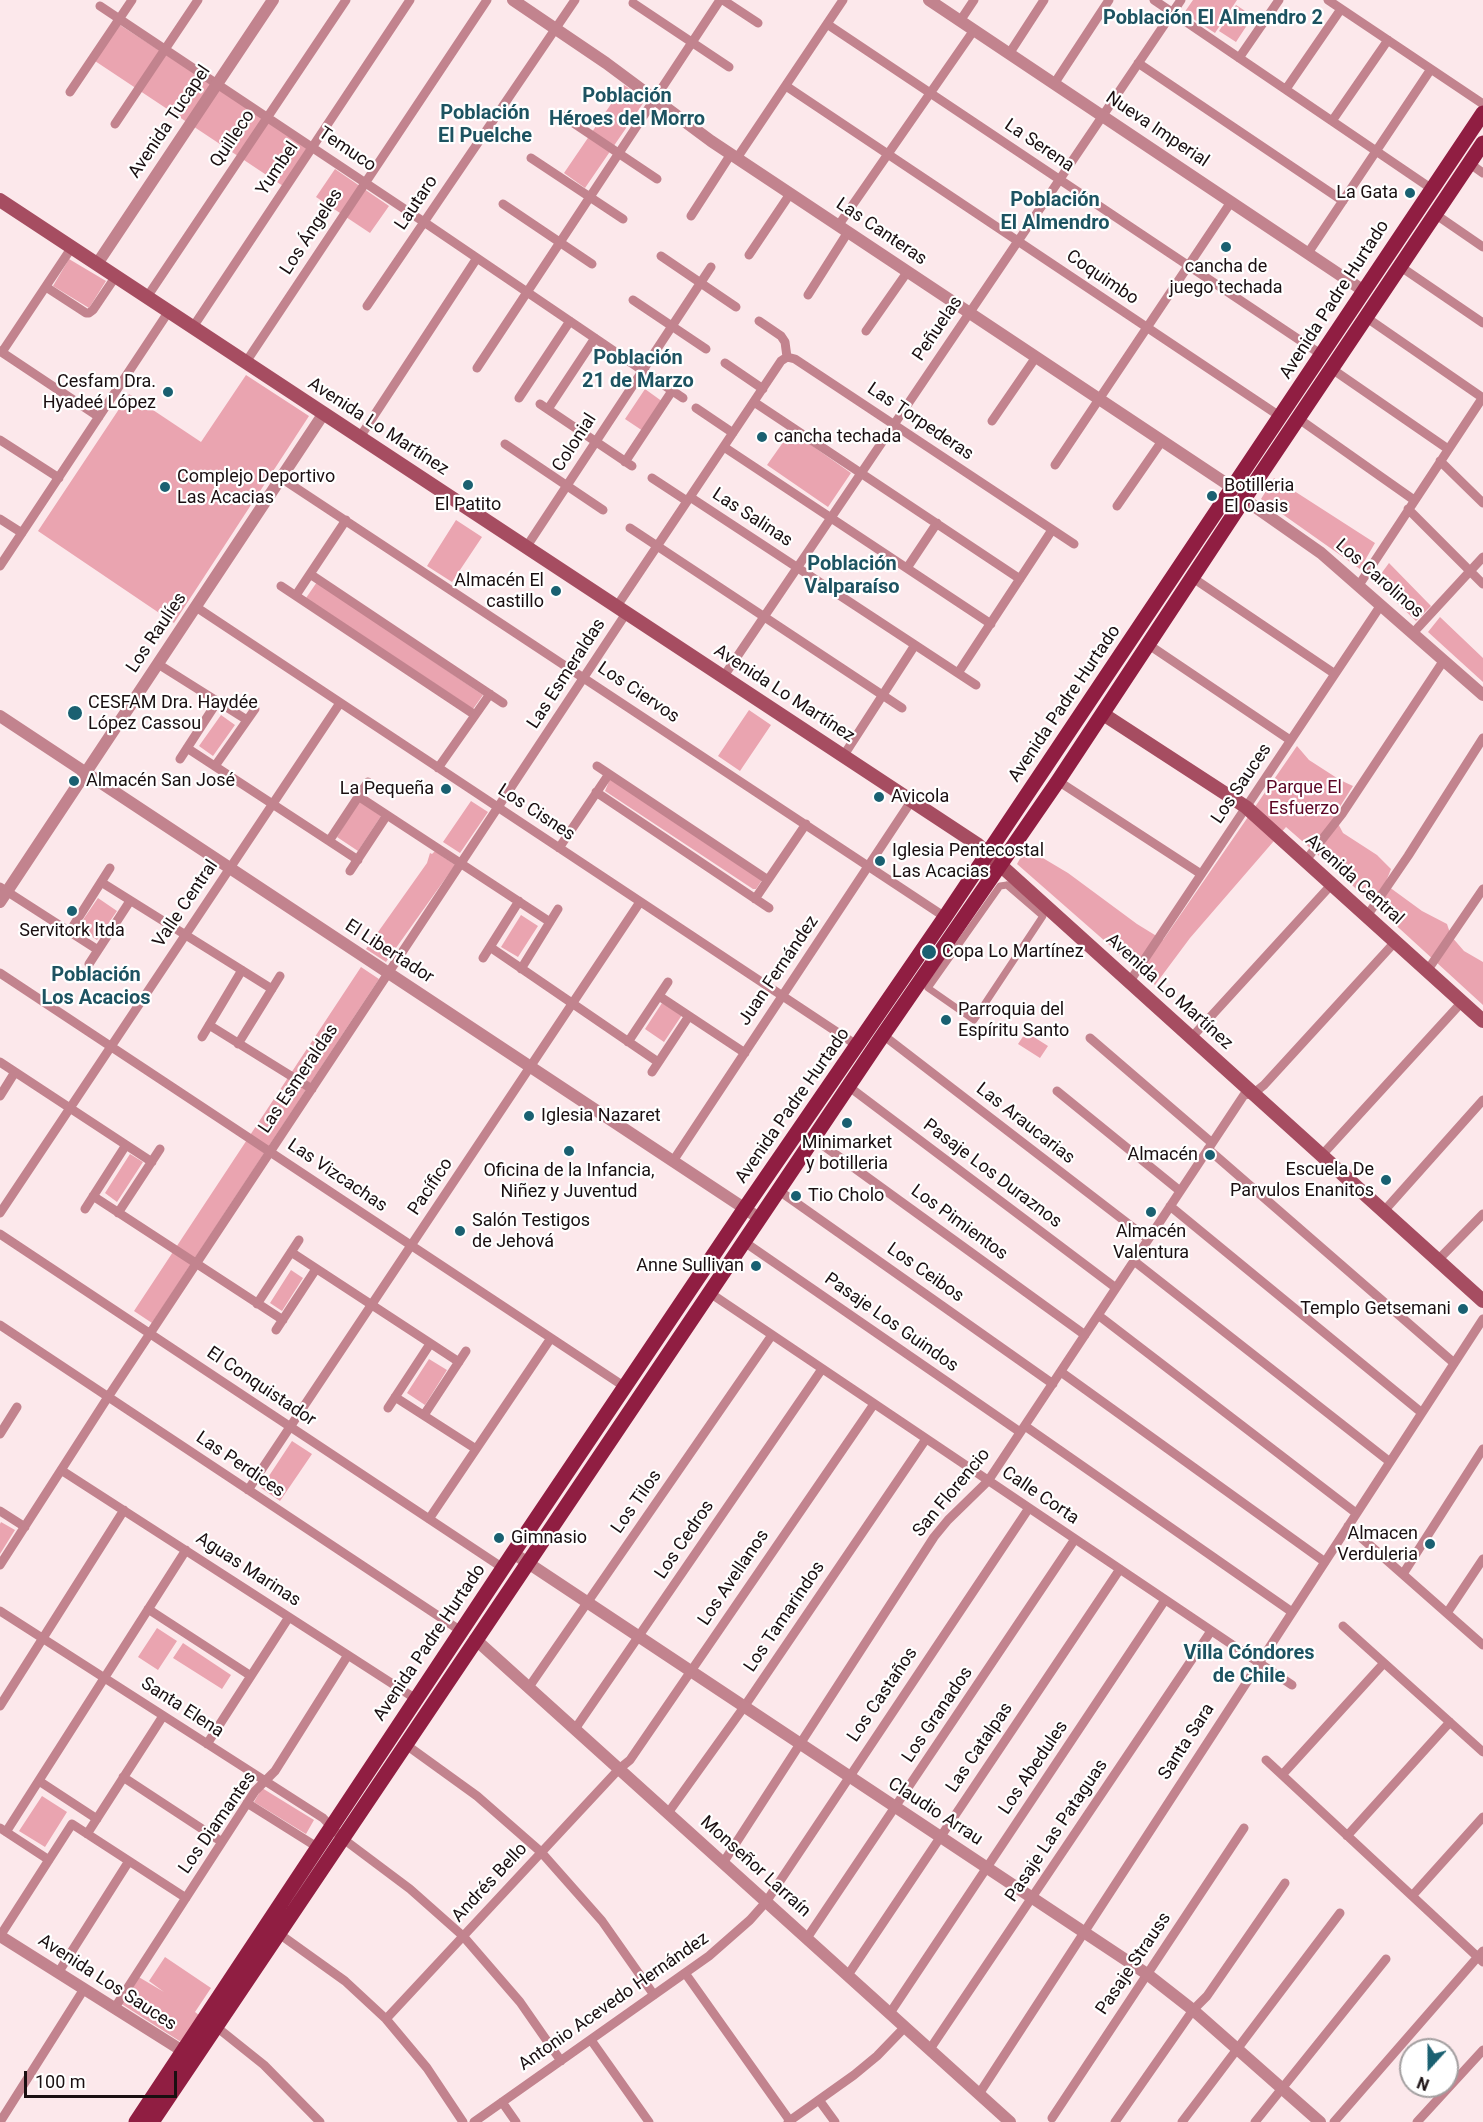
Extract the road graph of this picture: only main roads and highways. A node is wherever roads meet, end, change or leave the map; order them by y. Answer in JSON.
{"nodes":[{"id":1,"x":1483,"y":113,"type":"edge"},
{"id":2,"x":1483,"y":143,"type":"edge"},
{"id":3,"x":0,"y":200,"type":"edge"},
{"id":4,"x":1239,"y":494,"type":"junction"},
{"id":5,"x":1096,"y":692,"type":"junction"},
{"id":6,"x":1103,"y":714,"type":"junction"},
{"id":7,"x":988,"y":853,"type":"junction"},
{"id":8,"x":1001,"y":864,"type":"junction"},
{"id":9,"x":1483,"y":1021,"type":"edge"},
{"id":10,"x":1483,"y":1301,"type":"edge"},
{"id":11,"x":520,"y":1558,"type":"junction"},
{"id":12,"x":210,"y":2023,"type":"junction"},
{"id":13,"x":189,"y":2055,"type":"junction"},
{"id":14,"x":136,"y":2122,"type":"edge"},
{"id":15,"x":152,"y":2122,"type":"edge"}],
"edges":[{"from":1,"to":4,"type":"main road","name":"Avenida Padre Hurtado"},
{"from":2,"to":4,"type":"main road","name":"Avenida Padre Hurtado"},
{"from":3,"to":7,"type":"main road","name":"Avenida Lo Martínez"},
{"from":4,"to":5,"type":"main road","name":"Avenida Padre Hurtado"},
{"from":4,"to":6,"type":"main road","name":"Avenida Padre Hurtado"},
{"from":5,"to":6,"type":"main road"},
{"from":5,"to":7,"type":"main road","name":"Avenida Padre Hurtado"},
{"from":6,"to":8,"type":"main road","name":"Avenida Padre Hurtado"},
{"from":6,"to":9,"type":"main road","name":"Avenida Central"},
{"from":7,"to":8,"type":"main road","name":"Avenida Lo Martínez"},
{"from":7,"to":11,"type":"main road","name":"Avenida Padre Hurtado"},
{"from":8,"to":10,"type":"main road","name":"Avenida Lo Martínez"},
{"from":8,"to":11,"type":"main road","name":"Avenida Padre Hurtado"},
{"from":11,"to":12,"type":"main road","name":"Avenida Padre Hurtado"},
{"from":11,"to":12,"type":"main road","name":"Avenida Padre Hurtado"},
{"from":12,"to":13,"type":"main road","name":"Avenida Padre Hurtado"},
{"from":13,"to":14,"type":"main road","name":"Avenida Padre Hurtado"},
{"from":13,"to":15,"type":"main road","name":"Avenida Padre Hurtado"}]}
